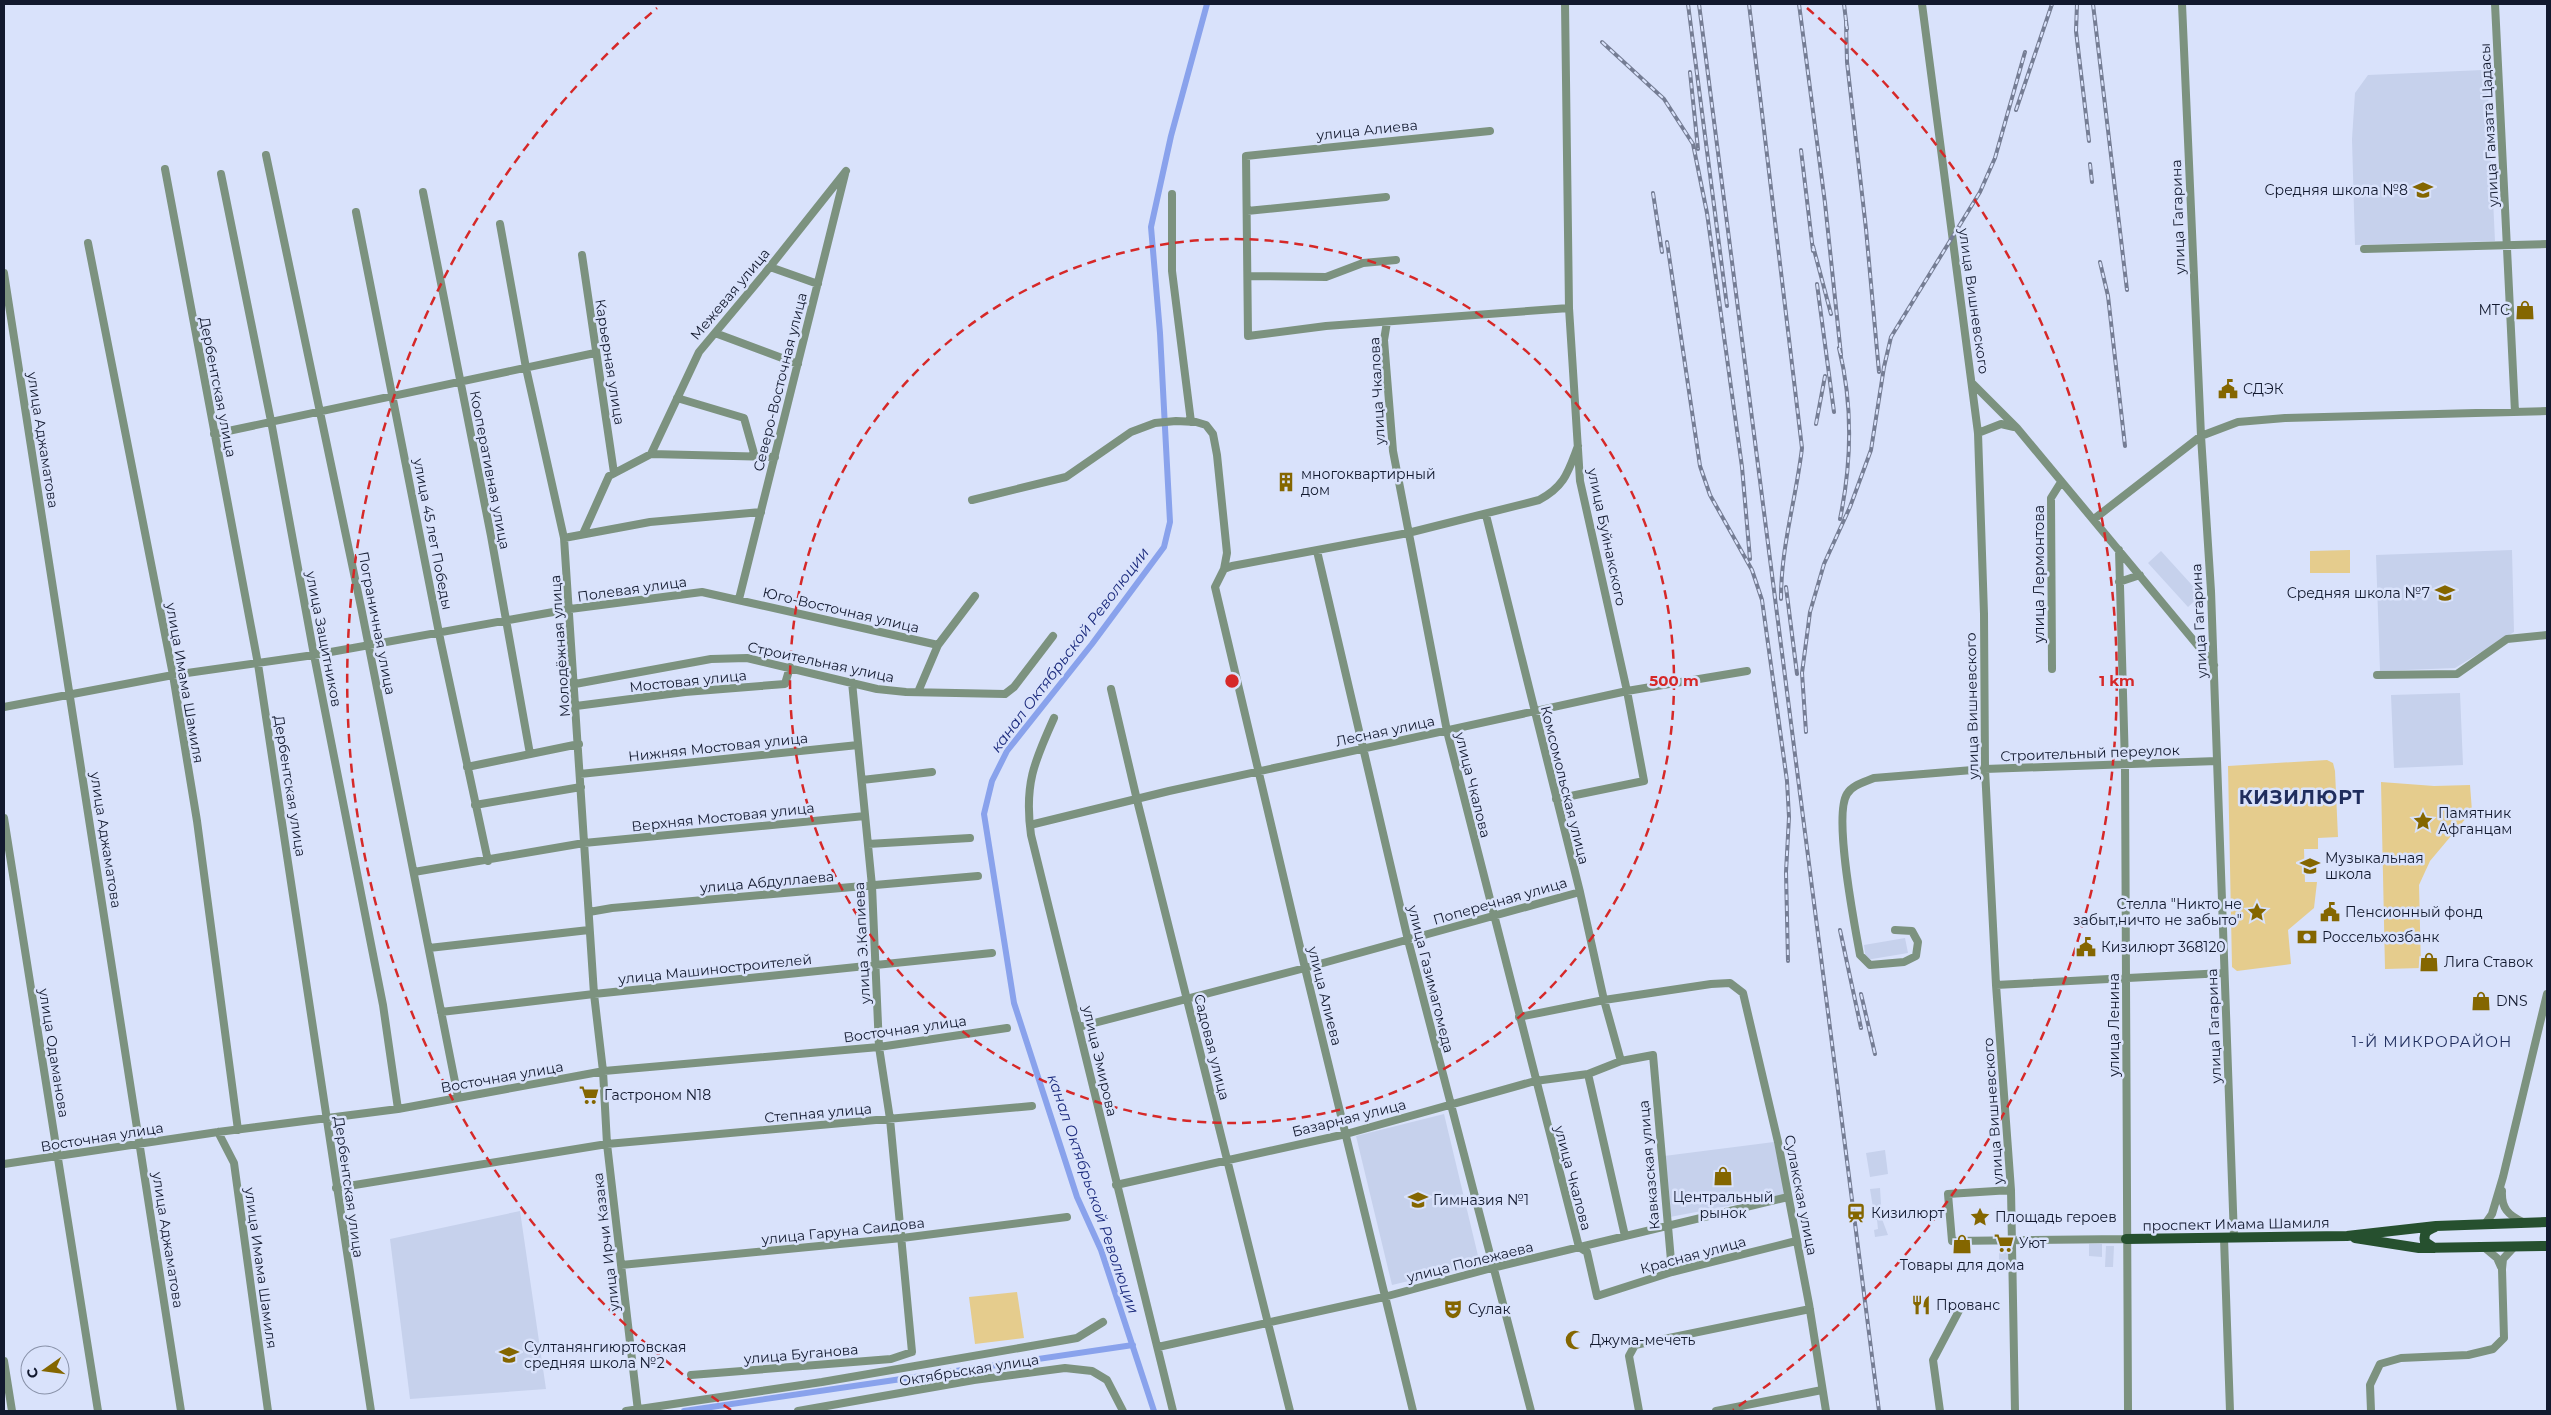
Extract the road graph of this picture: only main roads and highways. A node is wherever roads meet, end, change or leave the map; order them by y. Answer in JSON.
{"nodes":[{"id":1,"x":2547,"y":1222,"type":"edge"},
{"id":2,"x":2436,"y":1226,"type":"junction"},
{"id":3,"x":2347,"y":1236,"type":"junction"},
{"id":4,"x":2126,"y":1239,"type":"road end"},
{"id":5,"x":2547,"y":1246,"type":"edge"},
{"id":6,"x":2434,"y":1248,"type":"junction"}],
"edges":[{"from":1,"to":2,"type":"main road","name":"проспект Имама Шамиля"},
{"from":2,"to":3,"type":"main road","name":"проспект Имама Шамиля"},
{"from":2,"to":6,"type":"main road"},
{"from":3,"to":4,"type":"main road","name":"проспект Имама Шамиля"},
{"from":3,"to":6,"type":"main road","name":"проспект Имама Шамиля"},
{"from":5,"to":6,"type":"main road","name":"проспект Имама Шамиля"}]}
